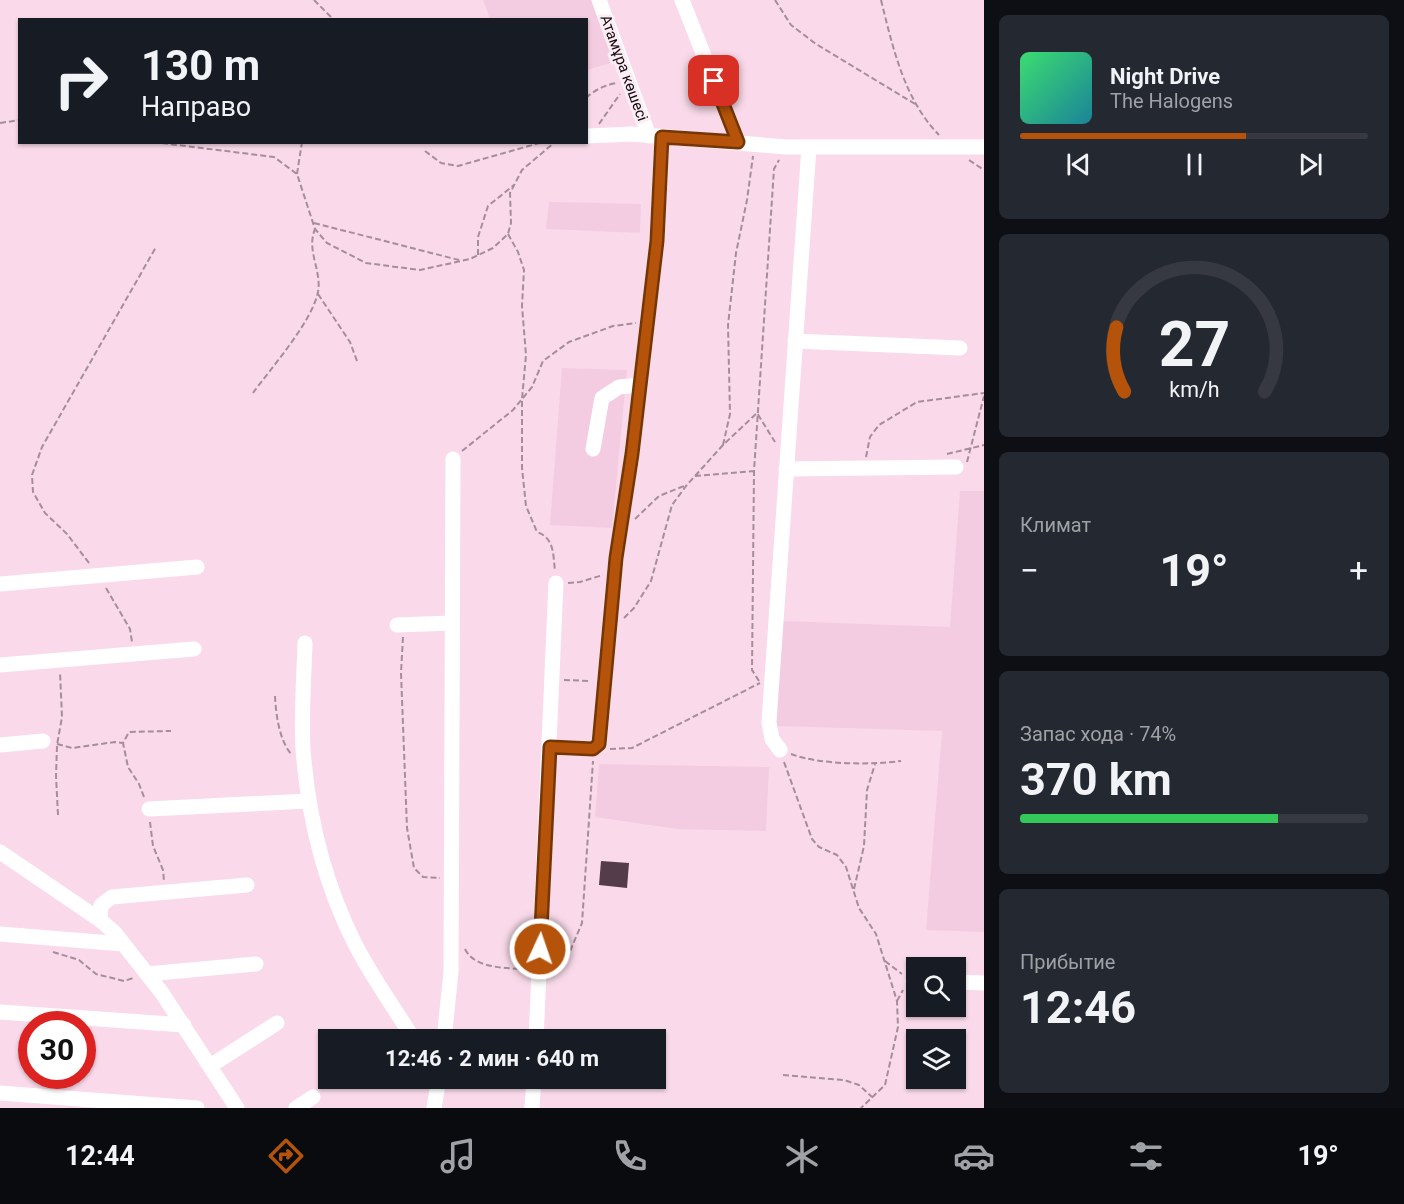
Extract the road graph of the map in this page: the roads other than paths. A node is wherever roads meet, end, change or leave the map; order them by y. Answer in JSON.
{"nodes":[{"id":1,"x":599,"y":0,"type":"edge"},
{"id":2,"x":681,"y":0,"type":"edge"},
{"id":3,"x":588,"y":136,"type":"edge"},
{"id":4,"x":656,"y":136,"type":"junction"},
{"id":5,"x":738,"y":142,"type":"junction"},
{"id":6,"x":809,"y":147,"type":"junction"},
{"id":7,"x":984,"y":147,"type":"edge"},
{"id":8,"x":795,"y":341,"type":"junction"},
{"id":9,"x":960,"y":348,"type":"dead end"},
{"id":10,"x":640,"y":385,"type":"junction"},
{"id":11,"x":593,"y":449,"type":"dead end"},
{"id":12,"x":453,"y":459,"type":"road end"},
{"id":13,"x":786,"y":465,"type":"junction"},
{"id":14,"x":956,"y":468,"type":"road end"},
{"id":15,"x":197,"y":567,"type":"dead end"},
{"id":16,"x":556,"y":583,"type":"road end"},
{"id":17,"x":0,"y":584,"type":"edge"},
{"id":18,"x":452,"y":623,"type":"junction"},
{"id":19,"x":401,"y":625,"type":"road end"},
{"id":20,"x":305,"y":644,"type":"dead end"},
{"id":21,"x":194,"y":649,"type":"dead end"},
{"id":22,"x":0,"y":665,"type":"edge"},
{"id":23,"x":50,"y":742,"type":"road end"},
{"id":24,"x":0,"y":745,"type":"edge"},
{"id":25,"x":550,"y":747,"type":"junction"},
{"id":26,"x":780,"y":750,"type":"road end"},
{"id":27,"x":308,"y":801,"type":"junction"},
{"id":28,"x":149,"y":809,"type":"road end"},
{"id":29,"x":0,"y":852,"type":"edge"},
{"id":30,"x":246,"y":885,"type":"dead end"},
{"id":31,"x":100,"y":920,"type":"junction"},
{"id":32,"x":0,"y":934,"type":"edge"},
{"id":33,"x":123,"y":944,"type":"junction"},
{"id":34,"x":256,"y":964,"type":"dead end"},
{"id":35,"x":147,"y":974,"type":"junction"},
{"id":36,"x":966,"y":982,"type":"edge"},
{"id":37,"x":984,"y":983,"type":"edge"},
{"id":38,"x":0,"y":1012,"type":"edge"},
{"id":39,"x":277,"y":1023,"type":"dead end"},
{"id":40,"x":184,"y":1024,"type":"junction"},
{"id":41,"x":407,"y":1029,"type":"edge"},
{"id":42,"x":445,"y":1029,"type":"edge"},
{"id":43,"x":537,"y":1029,"type":"edge"},
{"id":44,"x":210,"y":1066,"type":"junction"},
{"id":45,"x":437,"y":1089,"type":"edge"},
{"id":46,"x":533,"y":1089,"type":"edge"},
{"id":47,"x":0,"y":1093,"type":"edge"},
{"id":48,"x":313,"y":1097,"type":"dead end"},
{"id":49,"x":197,"y":1108,"type":"edge"},
{"id":50,"x":237,"y":1108,"type":"edge"},
{"id":51,"x":296,"y":1108,"type":"edge"},
{"id":52,"x":434,"y":1108,"type":"edge"},
{"id":53,"x":532,"y":1108,"type":"edge"}],
"edges":[{"from":1,"to":4,"type":"street","name":"Атамұра көшесі"},
{"from":2,"to":5,"type":"street"},
{"from":3,"to":4,"type":"street"},
{"from":4,"to":5,"type":"street"},
{"from":4,"to":10,"type":"street"},
{"from":5,"to":6,"type":"street"},
{"from":6,"to":7,"type":"street"},
{"from":6,"to":8,"type":"street"},
{"from":8,"to":9,"type":"street"},
{"from":8,"to":13,"type":"street"},
{"from":10,"to":11,"type":"street"},
{"from":10,"to":25,"type":"street"},
{"from":12,"to":18,"type":"street"},
{"from":13,"to":14,"type":"street"},
{"from":13,"to":26,"type":"street"},
{"from":15,"to":17,"type":"street"},
{"from":16,"to":25,"type":"street"},
{"from":18,"to":19,"type":"street"},
{"from":18,"to":42,"type":"street"},
{"from":20,"to":27,"type":"street"},
{"from":21,"to":22,"type":"street"},
{"from":23,"to":24,"type":"street"},
{"from":25,"to":43,"type":"street"},
{"from":27,"to":28,"type":"street"},
{"from":27,"to":41,"type":"street"},
{"from":29,"to":31,"type":"street"},
{"from":30,"to":31,"type":"street"},
{"from":31,"to":33,"type":"street"},
{"from":32,"to":33,"type":"street"},
{"from":33,"to":35,"type":"street"},
{"from":34,"to":35,"type":"street"},
{"from":35,"to":40,"type":"street"},
{"from":36,"to":37,"type":"street"},
{"from":38,"to":40,"type":"street"},
{"from":39,"to":44,"type":"street"},
{"from":40,"to":44,"type":"street"},
{"from":44,"to":50,"type":"street"},
{"from":45,"to":52,"type":"street"},
{"from":46,"to":53,"type":"street"},
{"from":47,"to":49,"type":"street"},
{"from":48,"to":51,"type":"street"}]}
